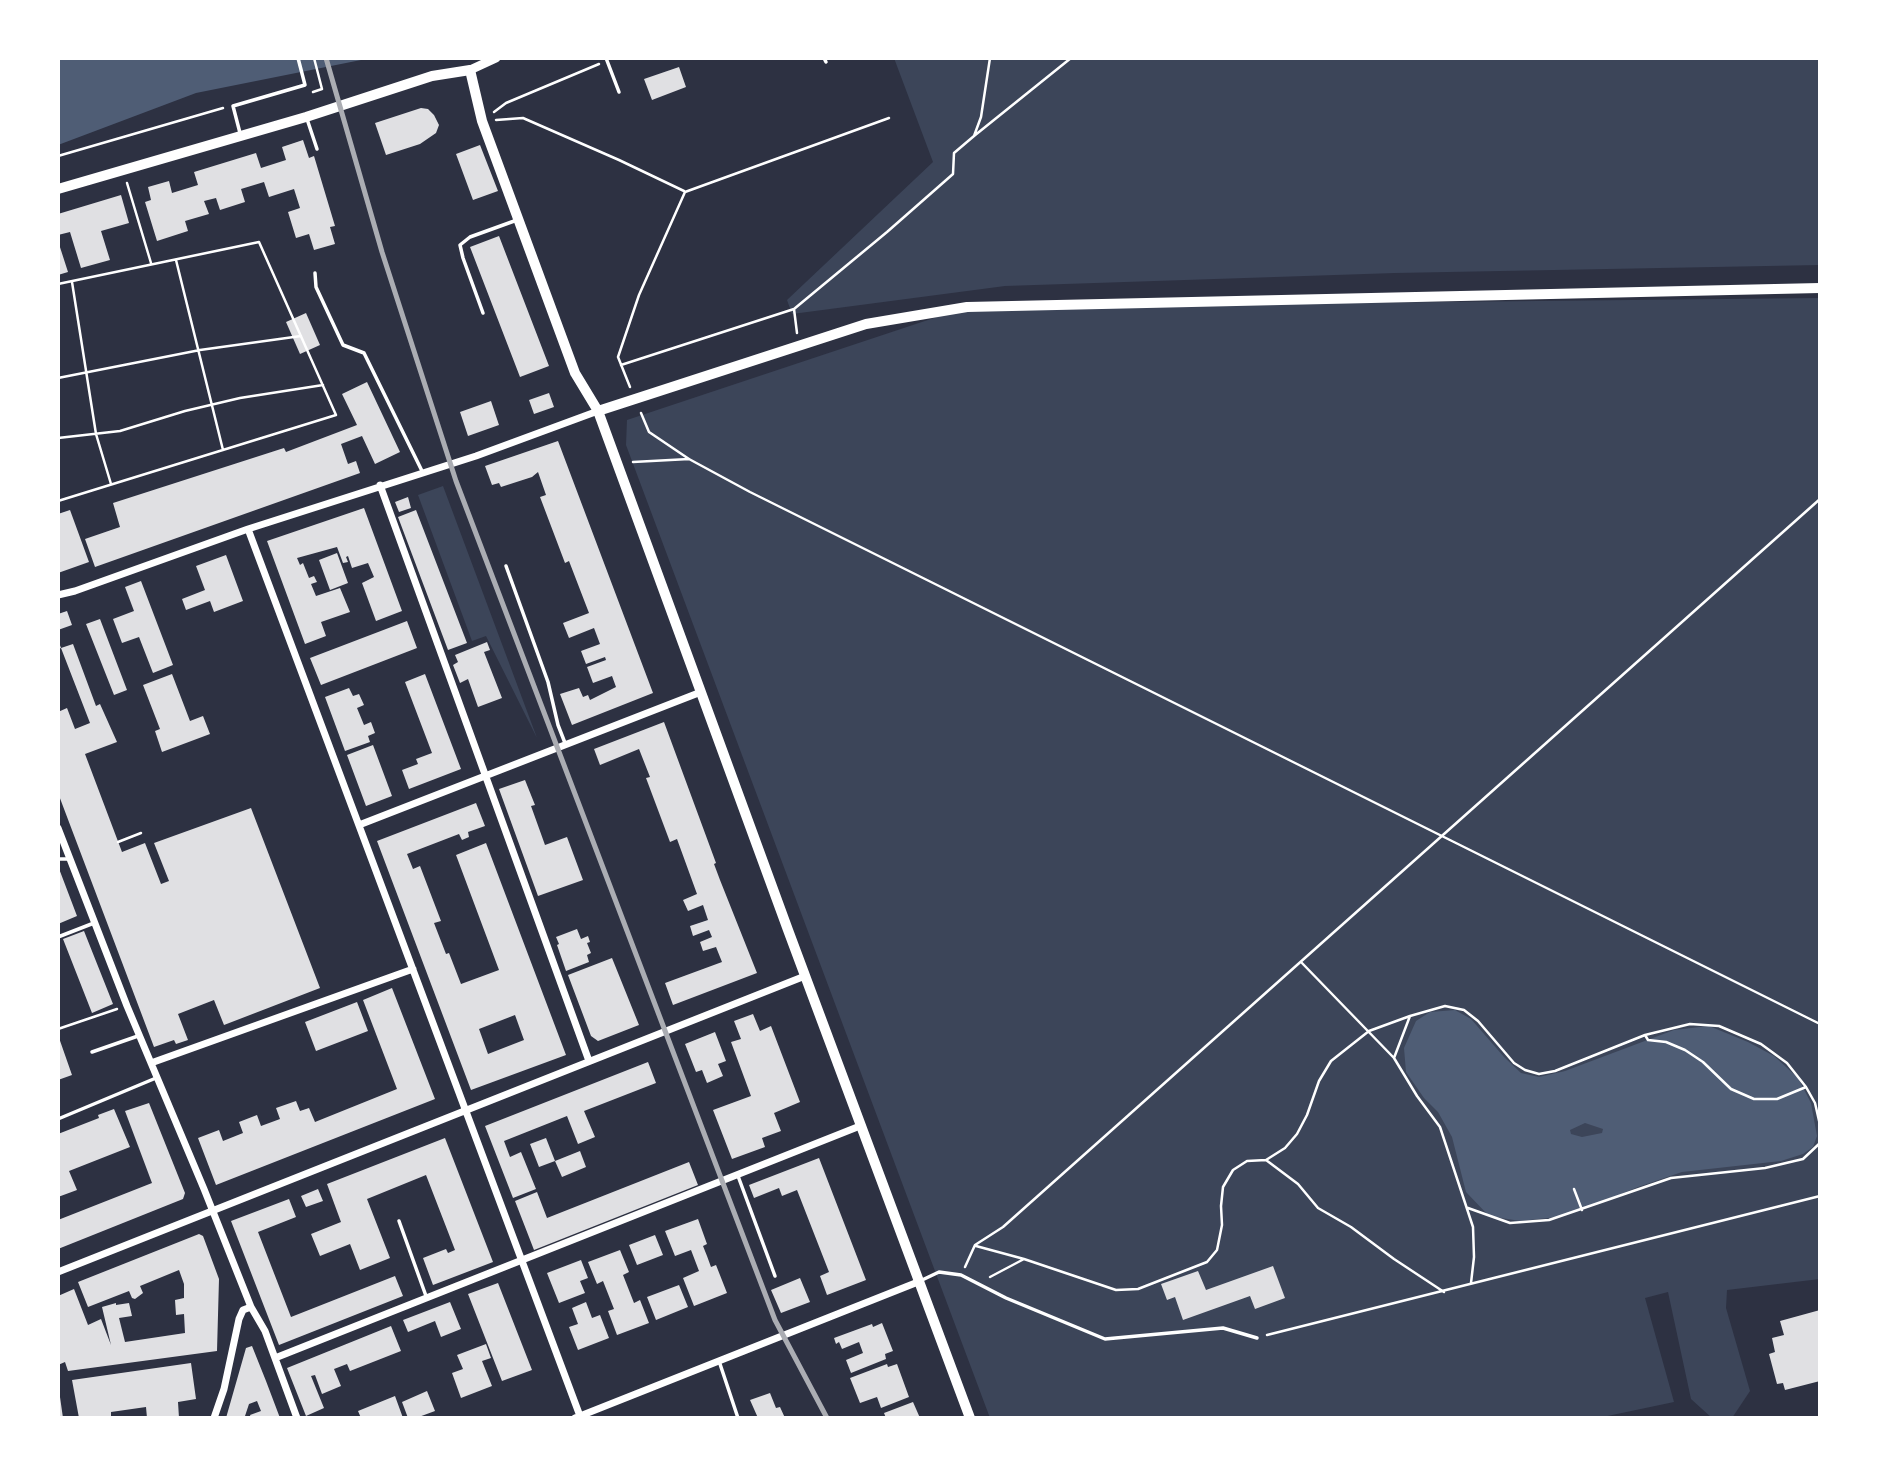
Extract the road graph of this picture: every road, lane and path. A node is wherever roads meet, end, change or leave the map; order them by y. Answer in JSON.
{"nodes":[{"id":1,"x":298,"y":58,"type":"edge"},
{"id":2,"x":314,"y":58,"type":"edge"},
{"id":3,"x":496,"y":58,"type":"edge"},
{"id":4,"x":989,"y":58,"type":"edge"},
{"id":5,"x":1071,"y":58,"type":"edge"},
{"id":6,"x":607,"y":59,"type":"edge"},
{"id":7,"x":470,"y":70,"type":"junction"},
{"id":8,"x":322,"y":89,"type":"dead end"},
{"id":9,"x":619,"y":92,"type":"dead end"},
{"id":10,"x":233,"y":106,"type":"junction"},
{"id":11,"x":306,"y":117,"type":"junction"},
{"id":12,"x":889,"y":118,"type":"dead end"},
{"id":13,"x":482,"y":121,"type":"junction"},
{"id":14,"x":241,"y":135,"type":"junction"},
{"id":15,"x":974,"y":136,"type":"junction"},
{"id":16,"x":317,"y":149,"type":"dead end"},
{"id":17,"x":58,"y":156,"type":"edge"},
{"id":18,"x":124,"y":170,"type":"junction"},
{"id":19,"x":58,"y":189,"type":"edge"},
{"id":20,"x":685,"y":192,"type":"junction"},
{"id":21,"x":519,"y":219,"type":"junction"},
{"id":22,"x":175,"y":259,"type":"junction"},
{"id":23,"x":151,"y":264,"type":"junction"},
{"id":24,"x":315,"y":273,"type":"dead end"},
{"id":25,"x":71,"y":281,"type":"junction"},
{"id":26,"x":58,"y":284,"type":"edge"},
{"id":27,"x":1820,"y":288,"type":"edge"},
{"id":28,"x":794,"y":309,"type":"junction"},
{"id":29,"x":483,"y":313,"type":"dead end"},
{"id":30,"x":301,"y":336,"type":"junction"},
{"id":31,"x":798,"y":344,"type":"junction"},
{"id":32,"x":200,"y":350,"type":"junction"},
{"id":33,"x":621,"y":365,"type":"junction"},
{"id":34,"x":87,"y":372,"type":"junction"},
{"id":35,"x":58,"y":378,"type":"edge"},
{"id":36,"x":323,"y":385,"type":"junction"},
{"id":37,"x":636,"y":400,"type":"junction"},
{"id":38,"x":212,"y":405,"type":"junction"},
{"id":39,"x":598,"y":411,"type":"junction"},
{"id":40,"x":96,"y":434,"type":"junction"},
{"id":41,"x":58,"y":439,"type":"edge"},
{"id":42,"x":223,"y":450,"type":"junction"},
{"id":43,"x":689,"y":459,"type":"junction"},
{"id":44,"x":618,"y":463,"type":"junction"},
{"id":45,"x":422,"y":473,"type":"junction"},
{"id":46,"x":111,"y":484,"type":"junction"},
{"id":47,"x":380,"y":485,"type":"junction"},
{"id":48,"x":1820,"y":499,"type":"edge"},
{"id":49,"x":58,"y":501,"type":"edge"},
{"id":50,"x":248,"y":529,"type":"junction"},
{"id":51,"x":506,"y":566,"type":"dead end"},
{"id":52,"x":58,"y":595,"type":"edge"},
{"id":53,"x":701,"y":692,"type":"junction"},
{"id":54,"x":566,"y":744,"type":"junction"},
{"id":55,"x":485,"y":776,"type":"junction"},
{"id":56,"x":359,"y":825,"type":"junction"},
{"id":57,"x":58,"y":828,"type":"edge"},
{"id":58,"x":141,"y":833,"type":"dead end"},
{"id":59,"x":1442,"y":838,"type":"junction"},
{"id":60,"x":118,"y":842,"type":"dead end"},
{"id":61,"x":58,"y":859,"type":"edge"},
{"id":62,"x":69,"y":859,"type":"junction"},
{"id":63,"x":94,"y":923,"type":"junction"},
{"id":64,"x":58,"y":937,"type":"edge"},
{"id":65,"x":1301,"y":962,"type":"junction"},
{"id":66,"x":413,"y":969,"type":"junction"},
{"id":67,"x":805,"y":976,"type":"junction"},
{"id":68,"x":127,"y":1006,"type":"junction"},
{"id":69,"x":1410,"y":1016,"type":"junction"},
{"id":70,"x":1820,"y":1024,"type":"edge"},
{"id":71,"x":58,"y":1029,"type":"edge"},
{"id":72,"x":1369,"y":1031,"type":"junction"},
{"id":73,"x":139,"y":1035,"type":"junction"},
{"id":74,"x":1645,"y":1035,"type":"junction"},
{"id":75,"x":92,"y":1052,"type":"dead end"},
{"id":76,"x":1394,"y":1058,"type":"junction"},
{"id":77,"x":589,"y":1061,"type":"junction"},
{"id":78,"x":151,"y":1063,"type":"junction"},
{"id":79,"x":158,"y":1078,"type":"junction"},
{"id":80,"x":1806,"y":1087,"type":"junction"},
{"id":81,"x":466,"y":1111,"type":"junction"},
{"id":82,"x":58,"y":1119,"type":"edge"},
{"id":83,"x":860,"y":1126,"type":"junction"},
{"id":84,"x":1266,"y":1160,"type":"junction"},
{"id":85,"x":738,"y":1174,"type":"junction"},
{"id":86,"x":1574,"y":1189,"type":"dead end"},
{"id":87,"x":1820,"y":1196,"type":"edge"},
{"id":88,"x":1468,"y":1208,"type":"junction"},
{"id":89,"x":1582,"y":1210,"type":"junction"},
{"id":90,"x":214,"y":1212,"type":"junction"},
{"id":91,"x":399,"y":1221,"type":"dead end"},
{"id":92,"x":975,"y":1245,"type":"junction"},
{"id":93,"x":1024,"y":1259,"type":"junction"},
{"id":94,"x":522,"y":1260,"type":"junction"},
{"id":95,"x":58,"y":1272,"type":"edge"},
{"id":96,"x":961,"y":1275,"type":"junction"},
{"id":97,"x":775,"y":1276,"type":"dead end"},
{"id":98,"x":918,"y":1282,"type":"junction"},
{"id":99,"x":976,"y":1283,"type":"junction"},
{"id":100,"x":1471,"y":1283,"type":"junction"},
{"id":101,"x":1444,"y":1292,"type":"junction"},
{"id":102,"x":427,"y":1298,"type":"junction"},
{"id":103,"x":251,"y":1307,"type":"junction"},
{"id":104,"x":1257,"y":1338,"type":"joint"},
{"id":105,"x":275,"y":1358,"type":"junction"},
{"id":106,"x":719,"y":1361,"type":"junction"},
{"id":107,"x":214,"y":1418,"type":"edge"},
{"id":108,"x":297,"y":1418,"type":"edge"},
{"id":109,"x":579,"y":1418,"type":"edge"},
{"id":110,"x":738,"y":1418,"type":"edge"},
{"id":111,"x":970,"y":1418,"type":"edge"}],
"edges":[{"from":1,"to":10,"type":"lane"},
{"from":2,"to":8,"type":"path"},
{"from":3,"to":7,"type":"street"},
{"from":4,"to":15,"type":"path"},
{"from":5,"to":15,"type":"path"},
{"from":6,"to":9,"type":"lane"},
{"from":6,"to":13,"type":"path"},
{"from":7,"to":11,"type":"main road"},
{"from":7,"to":13,"type":"main road"},
{"from":10,"to":14,"type":"lane"},
{"from":10,"to":17,"type":"path"},
{"from":11,"to":14,"type":"main road"},
{"from":11,"to":16,"type":"lane"},
{"from":12,"to":20,"type":"path"},
{"from":13,"to":20,"type":"path"},
{"from":13,"to":21,"type":"main road"},
{"from":14,"to":18,"type":"main road"},
{"from":15,"to":28,"type":"path"},
{"from":18,"to":19,"type":"main road"},
{"from":18,"to":23,"type":"path"},
{"from":20,"to":33,"type":"path"},
{"from":21,"to":29,"type":"lane"},
{"from":21,"to":39,"type":"main road"},
{"from":22,"to":23,"type":"path"},
{"from":22,"to":30,"type":"path"},
{"from":22,"to":32,"type":"path"},
{"from":23,"to":25,"type":"path"},
{"from":24,"to":45,"type":"lane"},
{"from":25,"to":26,"type":"path"},
{"from":25,"to":34,"type":"path"},
{"from":27,"to":31,"type":"main road"},
{"from":28,"to":31,"type":"path"},
{"from":28,"to":33,"type":"path"},
{"from":30,"to":32,"type":"path"},
{"from":30,"to":36,"type":"path"},
{"from":31,"to":37,"type":"main road"},
{"from":32,"to":34,"type":"path"},
{"from":32,"to":38,"type":"path"},
{"from":33,"to":37,"type":"path"},
{"from":34,"to":35,"type":"path"},
{"from":34,"to":40,"type":"path"},
{"from":36,"to":38,"type":"path"},
{"from":36,"to":42,"type":"path"},
{"from":37,"to":39,"type":"main road"},
{"from":37,"to":43,"type":"path"},
{"from":38,"to":40,"type":"path"},
{"from":38,"to":42,"type":"path"},
{"from":39,"to":44,"type":"main road"},
{"from":39,"to":45,"type":"street"},
{"from":40,"to":41,"type":"path"},
{"from":40,"to":46,"type":"path"},
{"from":42,"to":46,"type":"path"},
{"from":43,"to":44,"type":"path"},
{"from":43,"to":59,"type":"path"},
{"from":44,"to":53,"type":"main road"},
{"from":45,"to":47,"type":"street"},
{"from":46,"to":49,"type":"path"},
{"from":47,"to":50,"type":"street"},
{"from":47,"to":55,"type":"street"},
{"from":48,"to":59,"type":"path"},
{"from":50,"to":52,"type":"street"},
{"from":50,"to":56,"type":"street"},
{"from":51,"to":54,"type":"lane"},
{"from":53,"to":54,"type":"street"},
{"from":53,"to":67,"type":"main road"},
{"from":54,"to":55,"type":"street"},
{"from":55,"to":56,"type":"street"},
{"from":55,"to":77,"type":"street"},
{"from":56,"to":66,"type":"street"},
{"from":57,"to":62,"type":"street"},
{"from":58,"to":60,"type":"path"},
{"from":59,"to":65,"type":"path"},
{"from":59,"to":70,"type":"path"},
{"from":61,"to":62,"type":"lane"},
{"from":62,"to":63,"type":"street"},
{"from":63,"to":64,"type":"lane"},
{"from":63,"to":68,"type":"street"},
{"from":65,"to":72,"type":"path"},
{"from":65,"to":92,"type":"path"},
{"from":66,"to":78,"type":"street"},
{"from":66,"to":81,"type":"street"},
{"from":67,"to":77,"type":"street"},
{"from":67,"to":83,"type":"main road"},
{"from":68,"to":71,"type":"path"},
{"from":68,"to":73,"type":"street"},
{"from":69,"to":72,"type":"path"},
{"from":69,"to":74,"type":"path"},
{"from":69,"to":76,"type":"path"},
{"from":72,"to":76,"type":"path"},
{"from":72,"to":84,"type":"path"},
{"from":73,"to":75,"type":"lane"},
{"from":73,"to":78,"type":"street"},
{"from":74,"to":80,"type":"path"},
{"from":74,"to":80,"type":"path"},
{"from":76,"to":88,"type":"path"},
{"from":77,"to":81,"type":"street"},
{"from":78,"to":79,"type":"street"},
{"from":79,"to":82,"type":"lane"},
{"from":79,"to":90,"type":"street"},
{"from":80,"to":89,"type":"path"},
{"from":81,"to":90,"type":"street"},
{"from":81,"to":94,"type":"street"},
{"from":83,"to":85,"type":"street"},
{"from":83,"to":98,"type":"main road"},
{"from":84,"to":93,"type":"path"},
{"from":84,"to":101,"type":"path"},
{"from":85,"to":94,"type":"street"},
{"from":85,"to":97,"type":"lane"},
{"from":86,"to":89,"type":"path"},
{"from":87,"to":100,"type":"path"},
{"from":88,"to":89,"type":"path"},
{"from":88,"to":100,"type":"path"},
{"from":90,"to":95,"type":"street"},
{"from":90,"to":103,"type":"street"},
{"from":91,"to":102,"type":"lane"},
{"from":92,"to":93,"type":"path"},
{"from":92,"to":96,"type":"path"},
{"from":93,"to":99,"type":"path"},
{"from":94,"to":102,"type":"street"},
{"from":94,"to":109,"type":"street"},
{"from":96,"to":98,"type":"lane"},
{"from":96,"to":99,"type":"lane"},
{"from":98,"to":106,"type":"street"},
{"from":98,"to":111,"type":"main road"},
{"from":99,"to":104,"type":"lane"},
{"from":100,"to":101,"type":"path"},
{"from":101,"to":104,"type":"path"},
{"from":102,"to":105,"type":"street"},
{"from":103,"to":105,"type":"street"},
{"from":103,"to":107,"type":"street"},
{"from":105,"to":108,"type":"street"},
{"from":106,"to":109,"type":"street"},
{"from":106,"to":110,"type":"lane"}]}
